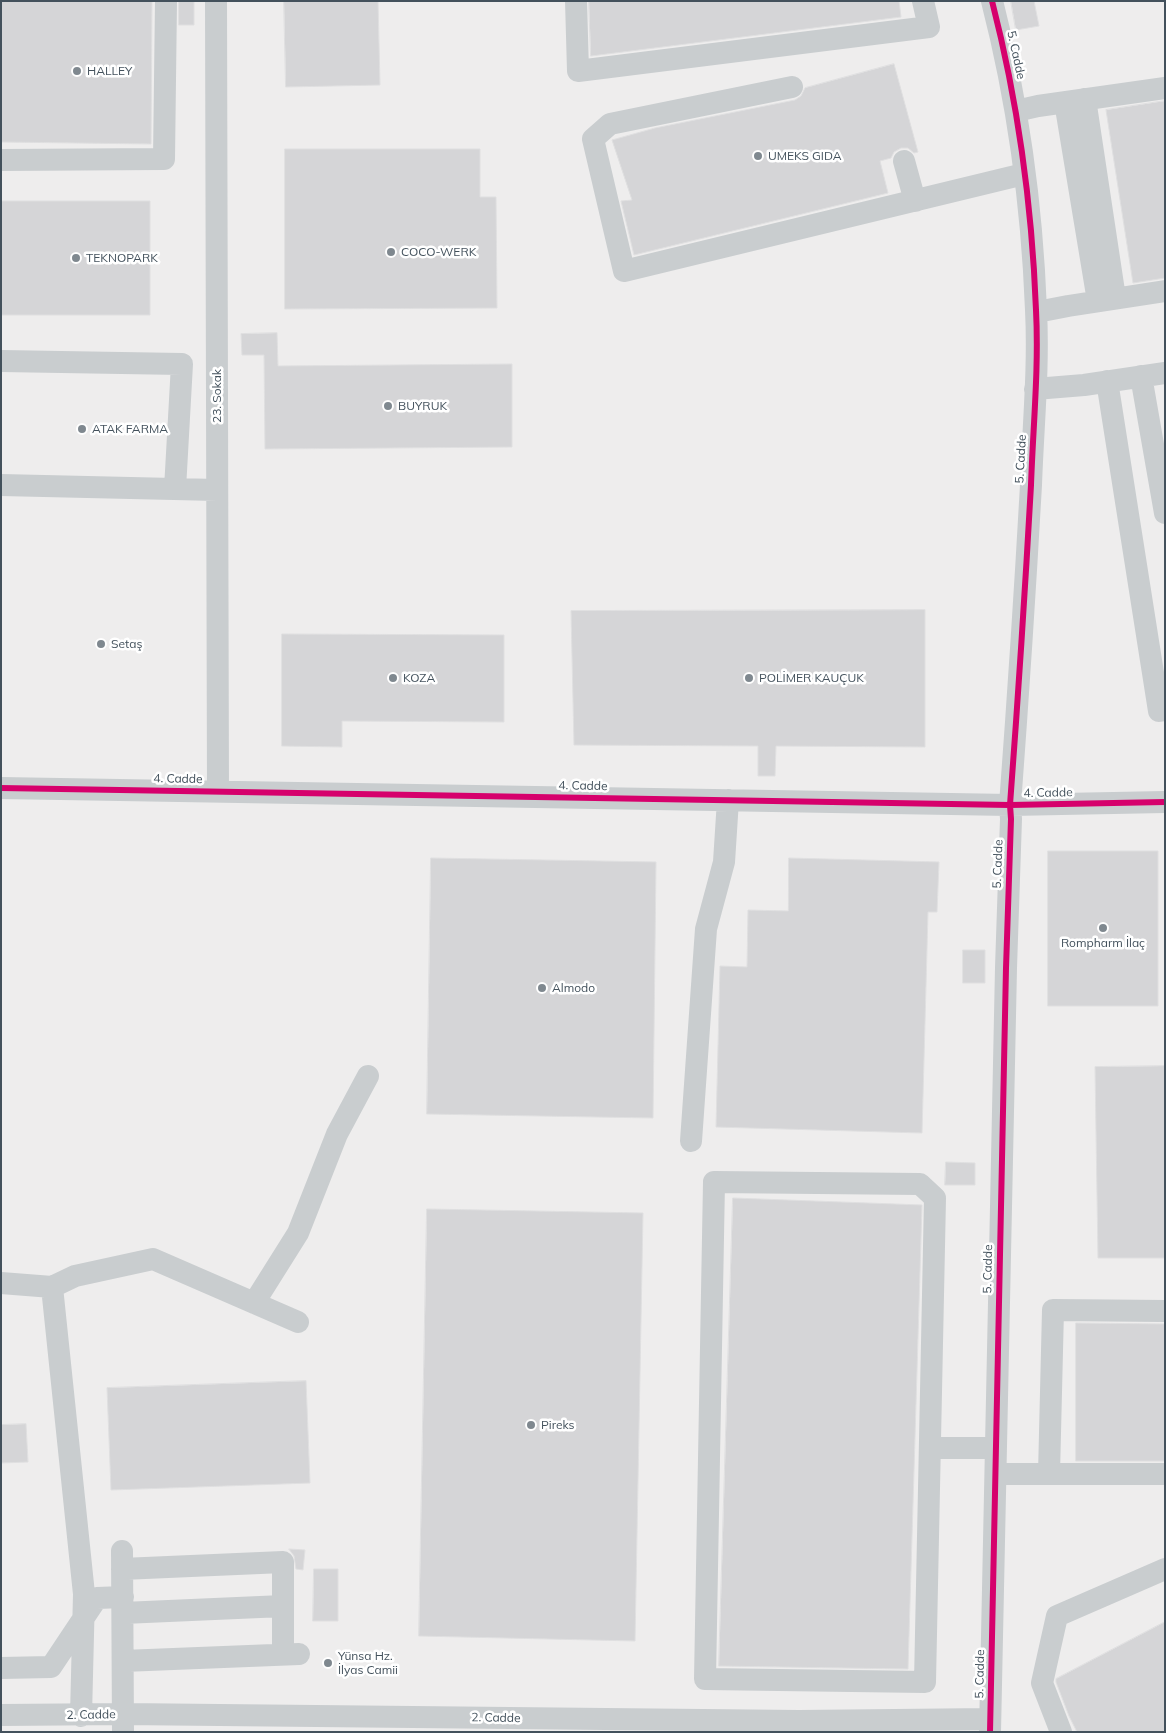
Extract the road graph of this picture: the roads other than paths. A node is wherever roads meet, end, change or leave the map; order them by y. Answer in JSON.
{"nodes":[{"id":1,"x":166,"y":1,"type":"edge"},
{"id":2,"x":216,"y":1,"type":"edge"},
{"id":3,"x":576,"y":1,"type":"edge"},
{"id":4,"x":923,"y":1,"type":"edge"},
{"id":5,"x":992,"y":1,"type":"edge"},
{"id":6,"x":792,"y":87,"type":"dead end"},
{"id":7,"x":1165,"y":88,"type":"edge"},
{"id":8,"x":1075,"y":100,"type":"junction"},
{"id":9,"x":1016,"y":111,"type":"junction"},
{"id":10,"x":1,"y":160,"type":"edge"},
{"id":11,"x":904,"y":161,"type":"dead end"},
{"id":12,"x":1024,"y":174,"type":"junction"},
{"id":13,"x":915,"y":201,"type":"junction"},
{"id":14,"x":1165,"y":291,"type":"edge"},
{"id":15,"x":1107,"y":300,"type":"junction"},
{"id":16,"x":1037,"y":312,"type":"junction"},
{"id":17,"x":1,"y":361,"type":"edge"},
{"id":18,"x":1165,"y":373,"type":"edge"},
{"id":19,"x":1141,"y":376,"type":"junction"},
{"id":20,"x":1107,"y":382,"type":"junction"},
{"id":21,"x":1035,"y":389,"type":"junction"},
{"id":22,"x":1,"y":485,"type":"edge"},
{"id":23,"x":175,"y":488,"type":"junction"},
{"id":24,"x":217,"y":490,"type":"junction"},
{"id":25,"x":1165,"y":513,"type":"edge"},
{"id":26,"x":1165,"y":710,"type":"edge"},
{"id":27,"x":1,"y":788,"type":"edge"},
{"id":28,"x":218,"y":791,"type":"junction"},
{"id":29,"x":728,"y":800,"type":"junction"},
{"id":30,"x":1165,"y":802,"type":"edge"},
{"id":31,"x":1010,"y":805,"type":"junction"},
{"id":32,"x":368,"y":1076,"type":"dead end"},
{"id":33,"x":691,"y":1140,"type":"dead end"},
{"id":34,"x":1,"y":1283,"type":"edge"},
{"id":35,"x":52,"y":1287,"type":"junction"},
{"id":36,"x":254,"y":1303,"type":"junction"},
{"id":37,"x":1165,"y":1311,"type":"edge"},
{"id":38,"x":298,"y":1322,"type":"dead end"},
{"id":39,"x":930,"y":1448,"type":"junction"},
{"id":40,"x":996,"y":1448,"type":"junction"},
{"id":41,"x":996,"y":1474,"type":"junction"},
{"id":42,"x":1049,"y":1474,"type":"junction"},
{"id":43,"x":1165,"y":1474,"type":"edge"},
{"id":44,"x":1165,"y":1569,"type":"edge"},
{"id":45,"x":123,"y":1605,"type":"junction"},
{"id":46,"x":283,"y":1606,"type":"junction"},
{"id":47,"x":83,"y":1619,"type":"junction"},
{"id":48,"x":123,"y":1661,"type":"junction"},
{"id":49,"x":1,"y":1668,"type":"edge"},
{"id":50,"x":1,"y":1715,"type":"edge"},
{"id":51,"x":81,"y":1716,"type":"junction"},
{"id":52,"x":123,"y":1723,"type":"edge"},
{"id":53,"x":514,"y":1725,"type":"edge"},
{"id":54,"x":990,"y":1725,"type":"edge"},
{"id":55,"x":1061,"y":1732,"type":"edge"}],
"edges":[{"from":1,"to":10,"type":"street"},
{"from":2,"to":24,"type":"street","name":"23. Sokak"},
{"from":3,"to":4,"type":"street"},
{"from":5,"to":9,"type":"street","name":"5. Cadde"},
{"from":6,"to":13,"type":"street"},
{"from":7,"to":8,"type":"street"},
{"from":8,"to":9,"type":"street"},
{"from":8,"to":15,"type":"street"},
{"from":9,"to":12,"type":"street","name":"5. Cadde"},
{"from":11,"to":13,"type":"street"},
{"from":12,"to":13,"type":"street"},
{"from":12,"to":16,"type":"street","name":"5. Cadde"},
{"from":14,"to":15,"type":"street"},
{"from":15,"to":16,"type":"street"},
{"from":16,"to":21,"type":"street","name":"5. Cadde"},
{"from":17,"to":23,"type":"street"},
{"from":18,"to":19,"type":"street"},
{"from":19,"to":20,"type":"street"},
{"from":19,"to":25,"type":"street"},
{"from":20,"to":21,"type":"street"},
{"from":20,"to":26,"type":"street"},
{"from":21,"to":31,"type":"street","name":"5. Cadde"},
{"from":22,"to":23,"type":"street"},
{"from":23,"to":24,"type":"street"},
{"from":24,"to":28,"type":"street","name":"23. Sokak"},
{"from":27,"to":28,"type":"street","name":"4. Cadde"},
{"from":28,"to":29,"type":"street","name":"4. Cadde"},
{"from":29,"to":31,"type":"street","name":"4. Cadde"},
{"from":29,"to":33,"type":"street"},
{"from":30,"to":31,"type":"street","name":"4. Cadde"},
{"from":31,"to":40,"type":"street","name":"5. Cadde"},
{"from":32,"to":36,"type":"street"},
{"from":34,"to":35,"type":"street"},
{"from":35,"to":36,"type":"street"},
{"from":35,"to":47,"type":"street"},
{"from":36,"to":38,"type":"street"},
{"from":37,"to":42,"type":"street"},
{"from":39,"to":39,"type":"street"},
{"from":39,"to":40,"type":"street"},
{"from":40,"to":41,"type":"street","name":"5. Cadde"},
{"from":41,"to":42,"type":"street"},
{"from":41,"to":54,"type":"street","name":"5. Cadde"},
{"from":42,"to":43,"type":"street"},
{"from":44,"to":55,"type":"street"},
{"from":45,"to":46,"type":"street"},
{"from":45,"to":46,"type":"street"},
{"from":45,"to":47,"type":"street"},
{"from":45,"to":48,"type":"street"},
{"from":46,"to":48,"type":"street"},
{"from":47,"to":49,"type":"street"},
{"from":47,"to":51,"type":"street"},
{"from":48,"to":52,"type":"street"},
{"from":50,"to":51,"type":"street","name":"2. Cadde"},
{"from":51,"to":52,"type":"street","name":"2. Cadde"},
{"from":52,"to":53,"type":"street","name":"2. Cadde"},
{"from":53,"to":54,"type":"street","name":"2. Cadde"}]}
